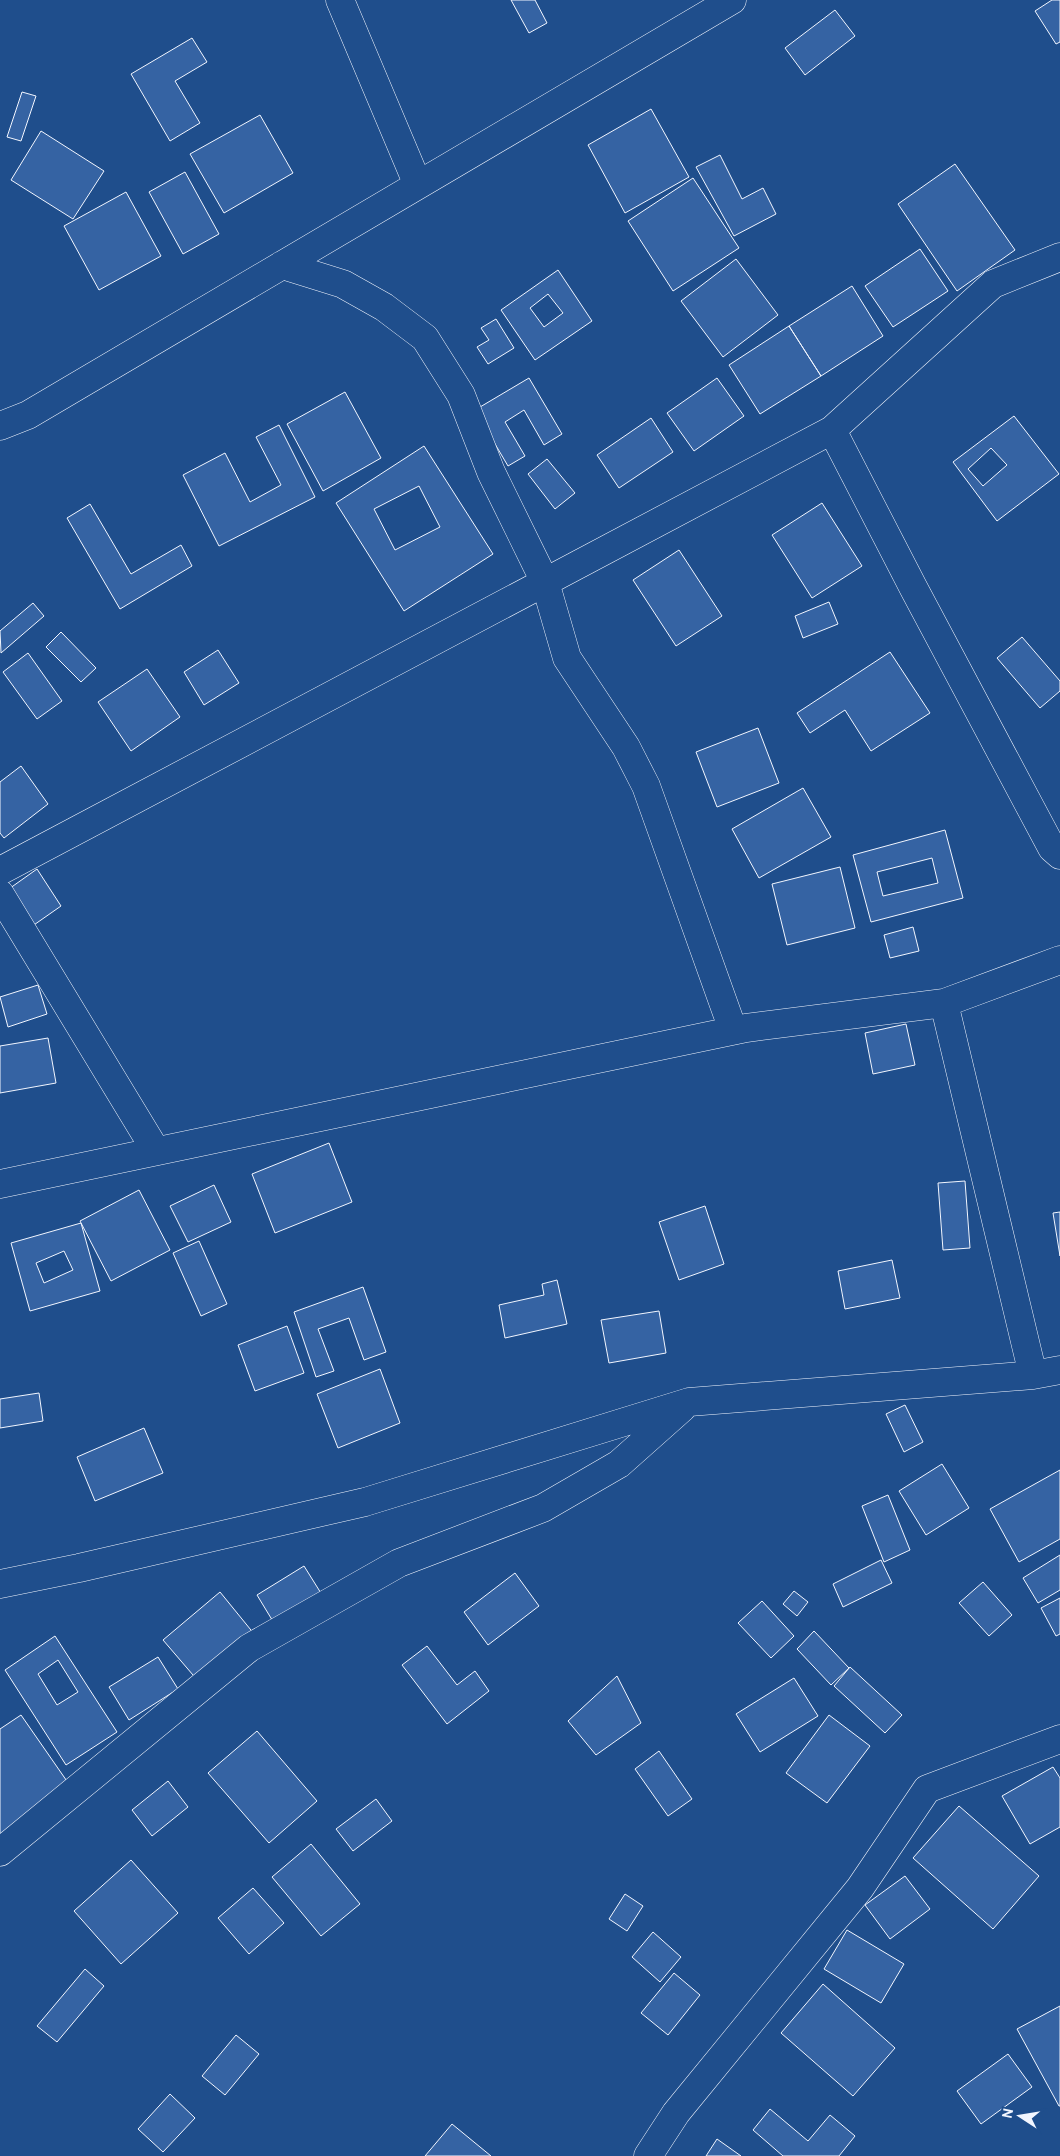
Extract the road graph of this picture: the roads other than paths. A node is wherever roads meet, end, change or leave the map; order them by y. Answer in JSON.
{"nodes":[{"id":1,"x":340,"y":0,"type":"edge"},
{"id":2,"x":732,"y":0,"type":"edge"},
{"id":3,"x":418,"y":186,"type":"junction"},
{"id":4,"x":1060,"y":257,"type":"edge"},
{"id":5,"x":282,"y":266,"type":"junction"},
{"id":6,"x":0,"y":426,"type":"edge"},
{"id":7,"x":832,"y":430,"type":"junction"},
{"id":8,"x":545,"y":582,"type":"junction"},
{"id":9,"x":1060,"y":855,"type":"edge"},
{"id":10,"x":0,"y":871,"type":"edge"},
{"id":11,"x":0,"y":894,"type":"edge"},
{"id":12,"x":1060,"y":960,"type":"edge"},
{"id":13,"x":944,"y":1003,"type":"junction"},
{"id":14,"x":734,"y":1030,"type":"junction"},
{"id":15,"x":156,"y":1151,"type":"junction"},
{"id":16,"x":0,"y":1184,"type":"edge"},
{"id":17,"x":1060,"y":1370,"type":"edge"},
{"id":18,"x":1033,"y":1375,"type":"junction"},
{"id":19,"x":689,"y":1402,"type":"junction"},
{"id":20,"x":0,"y":1584,"type":"edge"},
{"id":21,"x":1060,"y":1739,"type":"edge"},
{"id":22,"x":0,"y":1852,"type":"edge"},
{"id":23,"x":648,"y":2156,"type":"edge"}],
"edges":[{"from":1,"to":3,"type":"street"},
{"from":2,"to":3,"type":"street"},
{"from":3,"to":5,"type":"street"},
{"from":4,"to":7,"type":"street"},
{"from":5,"to":6,"type":"street"},
{"from":5,"to":8,"type":"street"},
{"from":7,"to":8,"type":"street"},
{"from":7,"to":9,"type":"street"},
{"from":8,"to":10,"type":"street"},
{"from":8,"to":14,"type":"street"},
{"from":11,"to":15,"type":"street"},
{"from":12,"to":13,"type":"street"},
{"from":13,"to":14,"type":"street"},
{"from":13,"to":18,"type":"street"},
{"from":14,"to":15,"type":"street"},
{"from":15,"to":16,"type":"street"},
{"from":17,"to":18,"type":"street"},
{"from":18,"to":19,"type":"street"},
{"from":19,"to":20,"type":"street"},
{"from":19,"to":22,"type":"street"},
{"from":21,"to":23,"type":"street"}]}
